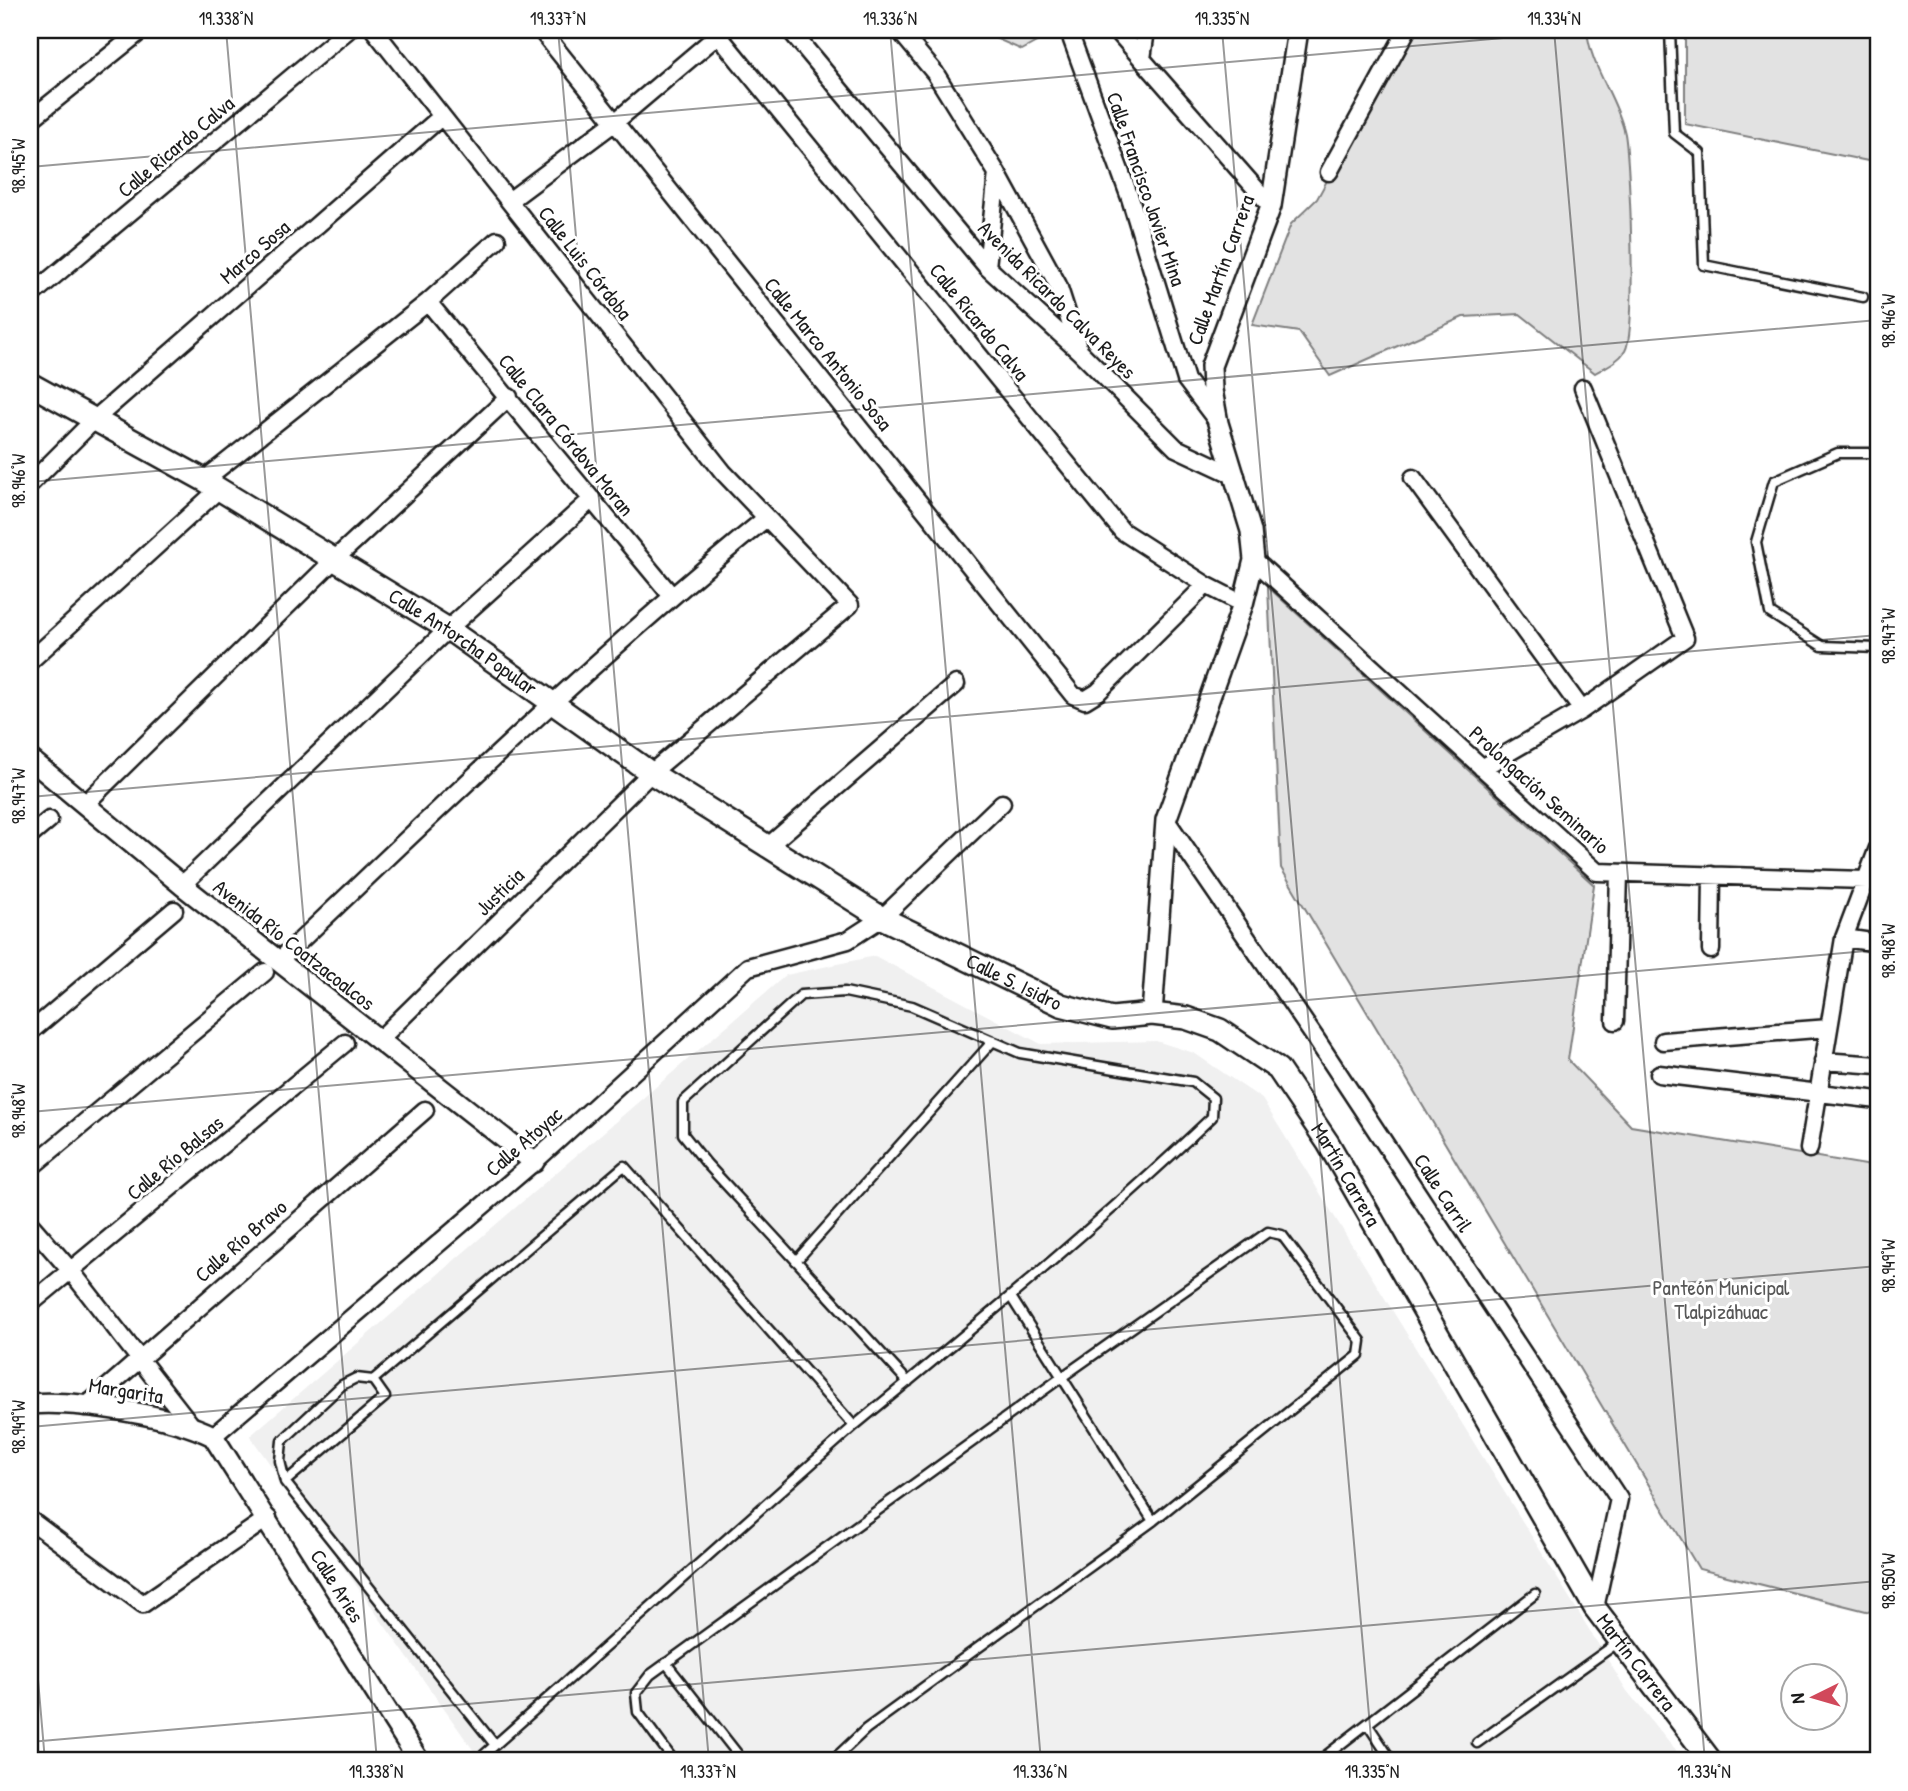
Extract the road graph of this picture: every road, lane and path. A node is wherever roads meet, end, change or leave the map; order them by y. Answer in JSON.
{"nodes":[{"id":1,"x":142,"y":30,"type":"edge"},
{"id":2,"x":348,"y":30,"type":"edge"},
{"id":3,"x":374,"y":30,"type":"edge"},
{"id":4,"x":541,"y":30,"type":"edge"},
{"id":5,"x":790,"y":30,"type":"edge"},
{"id":6,"x":899,"y":30,"type":"edge"},
{"id":7,"x":1146,"y":30,"type":"edge"},
{"id":8,"x":1298,"y":30,"type":"edge"},
{"id":9,"x":1407,"y":30,"type":"edge"},
{"id":10,"x":1670,"y":30,"type":"edge"},
{"id":11,"x":716,"y":32,"type":"edge"},
{"id":12,"x":1120,"y":34,"type":"dead end"},
{"id":13,"x":1072,"y":40,"type":"dead end"},
{"id":14,"x":1142,"y":59,"type":"junction"},
{"id":15,"x":442,"y":116,"type":"junction"},
{"id":16,"x":30,"y":120,"type":"edge"},
{"id":17,"x":615,"y":122,"type":"junction"},
{"id":18,"x":997,"y":173,"type":"junction"},
{"id":19,"x":1329,"y":173,"type":"dead end"},
{"id":20,"x":509,"y":201,"type":"junction"},
{"id":21,"x":1270,"y":206,"type":"junction"},
{"id":22,"x":497,"y":240,"type":"dead end"},
{"id":23,"x":987,"y":267,"type":"junction"},
{"id":24,"x":30,"y":296,"type":"edge"},
{"id":25,"x":1863,"y":297,"type":"dead end"},
{"id":26,"x":428,"y":302,"type":"junction"},
{"id":27,"x":1080,"y":352,"type":"junction"},
{"id":28,"x":30,"y":384,"type":"edge"},
{"id":29,"x":1583,"y":388,"type":"dead end"},
{"id":30,"x":509,"y":397,"type":"junction"},
{"id":31,"x":95,"y":419,"type":"junction"},
{"id":32,"x":1218,"y":423,"type":"junction"},
{"id":33,"x":1878,"y":453,"type":"edge"},
{"id":34,"x":1236,"y":477,"type":"junction"},
{"id":35,"x":1413,"y":478,"type":"dead end"},
{"id":36,"x":30,"y":484,"type":"edge"},
{"id":37,"x":211,"y":485,"type":"junction"},
{"id":38,"x":592,"y":499,"type":"junction"},
{"id":39,"x":765,"y":519,"type":"junction"},
{"id":40,"x":335,"y":559,"type":"junction"},
{"id":41,"x":1254,"y":560,"type":"junction"},
{"id":42,"x":1206,"y":585,"type":"junction"},
{"id":43,"x":671,"y":595,"type":"junction"},
{"id":44,"x":1243,"y":604,"type":"junction"},
{"id":45,"x":850,"y":605,"type":"joint"},
{"id":46,"x":448,"y":629,"type":"junction"},
{"id":47,"x":1878,"y":648,"type":"edge"},
{"id":48,"x":30,"y":662,"type":"edge"},
{"id":49,"x":956,"y":684,"type":"dead end"},
{"id":50,"x":551,"y":704,"type":"junction"},
{"id":51,"x":1582,"y":710,"type":"junction"},
{"id":52,"x":30,"y":759,"type":"edge"},
{"id":53,"x":1482,"y":768,"type":"junction"},
{"id":54,"x":651,"y":774,"type":"junction"},
{"id":55,"x":1002,"y":803,"type":"dead end"},
{"id":56,"x":84,"y":805,"type":"junction"},
{"id":57,"x":49,"y":820,"type":"dead end"},
{"id":58,"x":1166,"y":820,"type":"junction"},
{"id":59,"x":30,"y":836,"type":"edge"},
{"id":60,"x":766,"y":848,"type":"junction"},
{"id":61,"x":1878,"y":848,"type":"edge"},
{"id":62,"x":1619,"y":873,"type":"junction"},
{"id":63,"x":1712,"y":875,"type":"junction"},
{"id":64,"x":1866,"y":880,"type":"junction"},
{"id":65,"x":182,"y":886,"type":"junction"},
{"id":66,"x":174,"y":910,"type":"dead end"},
{"id":67,"x":882,"y":918,"type":"junction"},
{"id":68,"x":1844,"y":938,"type":"junction"},
{"id":69,"x":1878,"y":943,"type":"edge"},
{"id":70,"x":1711,"y":950,"type":"dead end"},
{"id":71,"x":272,"y":966,"type":"junction"},
{"id":72,"x":1152,"y":1014,"type":"junction"},
{"id":73,"x":1615,"y":1021,"type":"dead end"},
{"id":74,"x":1829,"y":1028,"type":"junction"},
{"id":75,"x":30,"y":1032,"type":"edge"},
{"id":76,"x":378,"y":1041,"type":"junction"},
{"id":77,"x":993,"y":1041,"type":"junction"},
{"id":78,"x":1663,"y":1041,"type":"dead end"},
{"id":79,"x":345,"y":1043,"type":"dead end"},
{"id":80,"x":1823,"y":1061,"type":"junction"},
{"id":81,"x":1878,"y":1065,"type":"edge"},
{"id":82,"x":1659,"y":1074,"type":"dead end"},
{"id":83,"x":1817,"y":1093,"type":"junction"},
{"id":84,"x":1878,"y":1100,"type":"edge"},
{"id":85,"x":425,"y":1110,"type":"dead end"},
{"id":86,"x":1809,"y":1149,"type":"dead end"},
{"id":87,"x":534,"y":1162,"type":"junction"},
{"id":88,"x":30,"y":1168,"type":"edge"},
{"id":89,"x":30,"y":1224,"type":"edge"},
{"id":90,"x":796,"y":1261,"type":"junction"},
{"id":91,"x":71,"y":1271,"type":"junction"},
{"id":92,"x":1011,"y":1297,"type":"junction"},
{"id":93,"x":30,"y":1304,"type":"edge"},
{"id":94,"x":138,"y":1358,"type":"junction"},
{"id":95,"x":1062,"y":1377,"type":"junction"},
{"id":96,"x":373,"y":1380,"type":"junction"},
{"id":97,"x":908,"y":1382,"type":"junction"},
{"id":98,"x":30,"y":1404,"type":"edge"},
{"id":99,"x":85,"y":1407,"type":"junction"},
{"id":100,"x":191,"y":1425,"type":"junction"},
{"id":101,"x":854,"y":1426,"type":"junction"},
{"id":102,"x":213,"y":1436,"type":"junction"},
{"id":103,"x":285,"y":1482,"type":"junction"},
{"id":104,"x":268,"y":1518,"type":"junction"},
{"id":105,"x":30,"y":1520,"type":"edge"},
{"id":106,"x":1153,"y":1521,"type":"junction"},
{"id":107,"x":1535,"y":1594,"type":"dead end"},
{"id":108,"x":1595,"y":1608,"type":"junction"},
{"id":109,"x":1619,"y":1641,"type":"junction"},
{"id":110,"x":666,"y":1663,"type":"junction"},
{"id":111,"x":1368,"y":1725,"type":"junction"},
{"id":112,"x":1477,"y":1743,"type":"dead end"},
{"id":113,"x":495,"y":1745,"type":"junction"},
{"id":114,"x":419,"y":1761,"type":"edge"},
{"id":115,"x":477,"y":1761,"type":"edge"},
{"id":116,"x":674,"y":1761,"type":"edge"},
{"id":117,"x":743,"y":1761,"type":"edge"},
{"id":118,"x":832,"y":1761,"type":"edge"},
{"id":119,"x":1319,"y":1761,"type":"edge"},
{"id":120,"x":1392,"y":1761,"type":"edge"},
{"id":121,"x":1711,"y":1761,"type":"edge"}],
"edges":[{"from":1,"to":16,"type":"street"},
{"from":2,"to":24,"type":"street","name":"Calle Ricardo Calva"},
{"from":3,"to":15,"type":"street","name":"Calle Luis Córdoba"},
{"from":4,"to":17,"type":"street","name":"Calle Marco Antonio Sosa"},
{"from":5,"to":23,"type":"street","name":"Avenida Ricardo Calva Reyes"},
{"from":6,"to":18,"type":"street"},
{"from":7,"to":14,"type":"street"},
{"from":8,"to":21,"type":"street","name":"Calle Martín Carrera"},
{"from":9,"to":19,"type":"street"},
{"from":10,"to":25,"type":"lane"},
{"from":11,"to":17,"type":"street"},
{"from":11,"to":42,"type":"street","name":"Calle Ricardo Calva"},
{"from":12,"to":14,"type":"street"},
{"from":13,"to":32,"type":"street","name":"Calle Francisco Javier Mina"},
{"from":14,"to":21,"type":"street"},
{"from":15,"to":20,"type":"street","name":"Calle Luis Córdoba"},
{"from":15,"to":31,"type":"street","name":"Marco Sosa"},
{"from":17,"to":20,"type":"street"},
{"from":17,"to":42,"type":"street","name":"Calle Marco Antonio Sosa"},
{"from":18,"to":23,"type":"street"},
{"from":18,"to":27,"type":"street"},
{"from":20,"to":39,"type":"street","name":"Calle Luis Córdoba"},
{"from":21,"to":32,"type":"street","name":"Calle Martín Carrera"},
{"from":22,"to":26,"type":"street"},
{"from":23,"to":27,"type":"street","name":"Avenida Ricardo Calva Reyes"},
{"from":26,"to":30,"type":"street","name":"Calle Clara Córdova Moran"},
{"from":26,"to":37,"type":"street"},
{"from":27,"to":34,"type":"street","name":"Avenida Ricardo Calva Reyes"},
{"from":28,"to":31,"type":"main road","name":"Calle Antorcha Popular"},
{"from":29,"to":51,"type":"street"},
{"from":30,"to":38,"type":"street","name":"Calle Clara Córdova Moran"},
{"from":30,"to":40,"type":"street"},
{"from":31,"to":36,"type":"street","name":"Marco Sosa"},
{"from":31,"to":37,"type":"main road","name":"Calle Antorcha Popular"},
{"from":32,"to":34,"type":"street","name":"Calle Martín Carrera"},
{"from":33,"to":47,"type":"lane"},
{"from":34,"to":41,"type":"street","name":"Calle Martín Carrera"},
{"from":35,"to":51,"type":"street"},
{"from":37,"to":40,"type":"main road","name":"Calle Antorcha Popular"},
{"from":37,"to":48,"type":"street"},
{"from":38,"to":43,"type":"street","name":"Calle Clara Córdova Moran"},
{"from":38,"to":46,"type":"street"},
{"from":39,"to":43,"type":"street"},
{"from":39,"to":45,"type":"street","name":"Calle Luis Córdoba"},
{"from":40,"to":46,"type":"main road","name":"Calle Antorcha Popular"},
{"from":40,"to":56,"type":"street"},
{"from":41,"to":44,"type":"street","name":"Calle Martín Carrera"},
{"from":41,"to":53,"type":"street","name":"Prolongación Seminario"},
{"from":42,"to":44,"type":"street","name":"Calle Ricardo Calva"},
{"from":43,"to":50,"type":"street"},
{"from":44,"to":58,"type":"street"},
{"from":45,"to":54,"type":"street","name":"Justicia"},
{"from":46,"to":50,"type":"main road","name":"Calle Antorcha Popular"},
{"from":46,"to":65,"type":"street"},
{"from":49,"to":60,"type":"street"},
{"from":50,"to":54,"type":"main road","name":"Calle Antorcha Popular"},
{"from":50,"to":71,"type":"street"},
{"from":51,"to":53,"type":"street"},
{"from":52,"to":56,"type":"street","name":"Avenida Río Coatzacoalcos"},
{"from":53,"to":62,"type":"street","name":"Prolongación Seminario"},
{"from":54,"to":60,"type":"main road","name":"Calle Antorcha Popular"},
{"from":54,"to":76,"type":"street","name":"Justicia"},
{"from":55,"to":67,"type":"street","name":"Calle Atoyac"},
{"from":56,"to":65,"type":"street","name":"Avenida Río Coatzacoalcos"},
{"from":57,"to":59,"type":"street"},
{"from":58,"to":72,"type":"street"},
{"from":58,"to":108,"type":"street","name":"Calle Carril"},
{"from":60,"to":67,"type":"main road","name":"Calle Antorcha Popular"},
{"from":61,"to":64,"type":"street"},
{"from":62,"to":63,"type":"street","name":"Prolongación Seminario"},
{"from":62,"to":73,"type":"street"},
{"from":63,"to":64,"type":"street","name":"Prolongación Seminario"},
{"from":63,"to":70,"type":"street"},
{"from":64,"to":68,"type":"street"},
{"from":65,"to":71,"type":"street","name":"Avenida Río Coatzacoalcos"},
{"from":66,"to":75,"type":"street"},
{"from":67,"to":72,"type":"main road","name":"Calle S. Isidro"},
{"from":67,"to":87,"type":"street","name":"Calle Atoyac"},
{"from":68,"to":69,"type":"street"},
{"from":68,"to":74,"type":"street"},
{"from":71,"to":76,"type":"street","name":"Avenida Río Coatzacoalcos"},
{"from":71,"to":88,"type":"street"},
{"from":72,"to":108,"type":"main road","name":"Martín Carrera"},
{"from":74,"to":78,"type":"street"},
{"from":74,"to":80,"type":"street"},
{"from":76,"to":87,"type":"street","name":"Avenida Río Coatzacoalcos"},
{"from":77,"to":90,"type":"lane"},
{"from":77,"to":90,"type":"lane"},
{"from":77,"to":92,"type":"lane"},
{"from":79,"to":91,"type":"street","name":"Calle Río Balsas"},
{"from":80,"to":81,"type":"street"},
{"from":80,"to":83,"type":"street"},
{"from":82,"to":83,"type":"street"},
{"from":83,"to":84,"type":"street"},
{"from":83,"to":86,"type":"street"},
{"from":85,"to":94,"type":"street","name":"Calle Río Bravo"},
{"from":87,"to":102,"type":"street","name":"Calle Atoyac"},
{"from":89,"to":91,"type":"street"},
{"from":90,"to":97,"type":"lane"},
{"from":91,"to":93,"type":"street","name":"Calle Río Balsas"},
{"from":91,"to":94,"type":"street"},
{"from":92,"to":95,"type":"lane"},
{"from":92,"to":97,"type":"lane"},
{"from":94,"to":99,"type":"street","name":"Calle Río Bravo"},
{"from":94,"to":100,"type":"street"},
{"from":95,"to":106,"type":"lane"},
{"from":95,"to":106,"type":"lane"},
{"from":95,"to":110,"type":"lane"},
{"from":96,"to":101,"type":"lane"},
{"from":96,"to":103,"type":"lane"},
{"from":96,"to":103,"type":"lane"},
{"from":97,"to":101,"type":"lane"},
{"from":98,"to":99,"type":"street","name":"Margarita"},
{"from":99,"to":100,"type":"street","name":"Margarita"},
{"from":100,"to":102,"type":"street","name":"Margarita"},
{"from":101,"to":113,"type":"lane"},
{"from":102,"to":104,"type":"street","name":"Calle Aries"},
{"from":103,"to":113,"type":"lane"},
{"from":104,"to":105,"type":"street"},
{"from":104,"to":114,"type":"street","name":"Calle Aries"},
{"from":106,"to":118,"type":"lane"},
{"from":107,"to":111,"type":"lane"},
{"from":108,"to":109,"type":"main road","name":"Martín Carrera"},
{"from":109,"to":112,"type":"lane"},
{"from":109,"to":121,"type":"main road","name":"Martín Carrera"},
{"from":110,"to":116,"type":"lane"},
{"from":110,"to":117,"type":"lane"},
{"from":111,"to":119,"type":"lane"},
{"from":111,"to":120,"type":"lane"},
{"from":113,"to":115,"type":"lane"}]}
